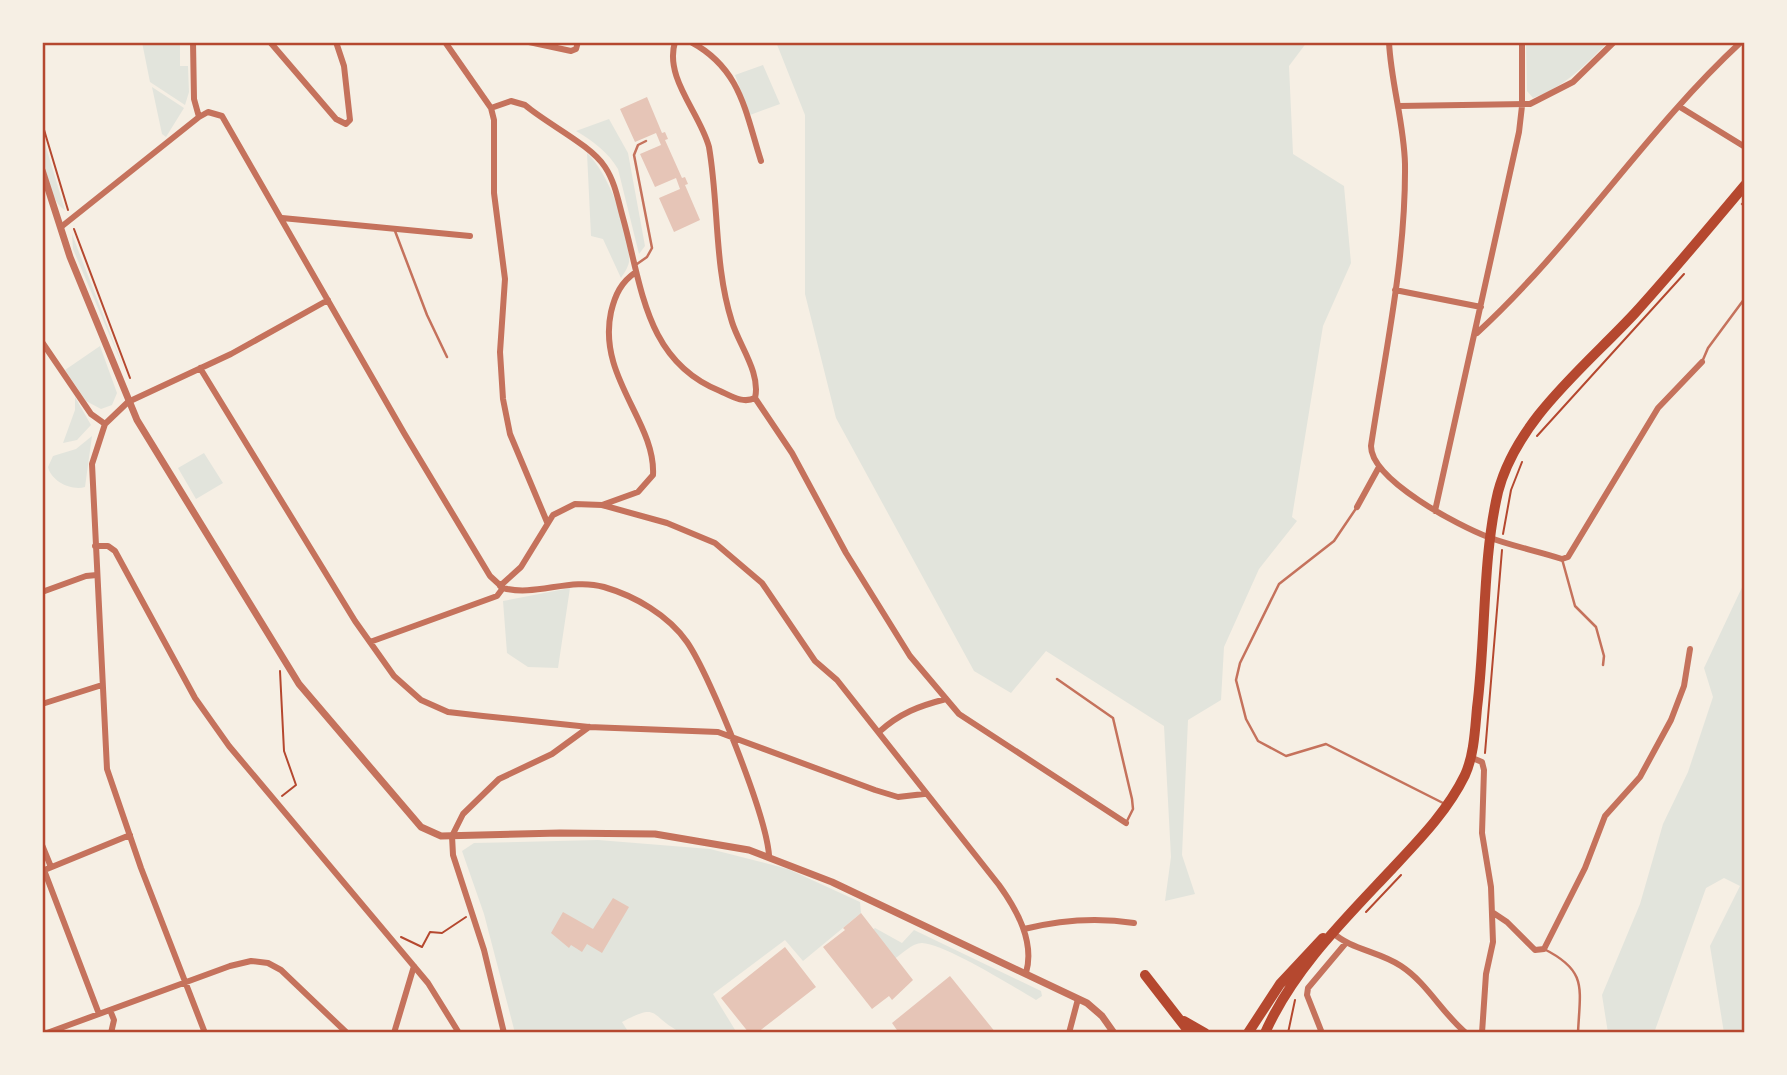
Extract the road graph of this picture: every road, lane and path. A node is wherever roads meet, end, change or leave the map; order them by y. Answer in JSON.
{"nodes":[{"id":1,"x":192,"y":42,"type":"edge"},
{"id":2,"x":270,"y":42,"type":"edge"},
{"id":3,"x":336,"y":42,"type":"edge"},
{"id":4,"x":445,"y":42,"type":"edge"},
{"id":5,"x":529,"y":42,"type":"edge"},
{"id":6,"x":579,"y":42,"type":"edge"},
{"id":7,"x":675,"y":42,"type":"edge"},
{"id":8,"x":691,"y":42,"type":"edge"},
{"id":9,"x":1389,"y":42,"type":"edge"},
{"id":10,"x":1522,"y":42,"type":"edge"},
{"id":11,"x":1614,"y":42,"type":"edge"},
{"id":12,"x":1741,"y":42,"type":"edge"},
{"id":13,"x":1399,"y":106,"type":"junction"},
{"id":14,"x":1522,"y":106,"type":"junction"},
{"id":15,"x":1680,"y":107,"type":"junction"},
{"id":16,"x":491,"y":108,"type":"junction"},
{"id":17,"x":200,"y":117,"type":"junction"},
{"id":18,"x":42,"y":123,"type":"edge"},
{"id":19,"x":646,"y":141,"type":"dead end"},
{"id":20,"x":1745,"y":147,"type":"edge"},
{"id":21,"x":761,"y":161,"type":"dead end"},
{"id":22,"x":42,"y":173,"type":"edge"},
{"id":23,"x":1745,"y":184,"type":"edge"},
{"id":24,"x":282,"y":218,"type":"junction"},
{"id":25,"x":71,"y":220,"type":"junction"},
{"id":26,"x":394,"y":227,"type":"junction"},
{"id":27,"x":61,"y":228,"type":"junction"},
{"id":28,"x":470,"y":236,"type":"dead end"},
{"id":29,"x":635,"y":269,"type":"junction"},
{"id":30,"x":1687,"y":270,"type":"dead end"},
{"id":31,"x":1395,"y":290,"type":"junction"},
{"id":32,"x":1745,"y":298,"type":"edge"},
{"id":33,"x":328,"y":300,"type":"junction"},
{"id":34,"x":1481,"y":307,"type":"junction"},
{"id":35,"x":1475,"y":334,"type":"junction"},
{"id":36,"x":42,"y":342,"type":"edge"},
{"id":37,"x":447,"y":358,"type":"dead end"},
{"id":38,"x":1702,"y":362,"type":"joint"},
{"id":39,"x":200,"y":368,"type":"junction"},
{"id":40,"x":755,"y":398,"type":"junction"},
{"id":41,"x":132,"y":401,"type":"junction"},
{"id":42,"x":105,"y":424,"type":"junction"},
{"id":43,"x":1532,"y":442,"type":"dead end"},
{"id":44,"x":1525,"y":454,"type":"dead end"},
{"id":45,"x":1379,"y":467,"type":"junction"},
{"id":46,"x":602,"y":505,"type":"junction"},
{"id":47,"x":1357,"y":507,"type":"joint"},
{"id":48,"x":1435,"y":510,"type":"junction"},
{"id":49,"x":547,"y":522,"type":"junction"},
{"id":50,"x":1491,"y":539,"type":"junction"},
{"id":51,"x":1503,"y":541,"type":"junction"},
{"id":52,"x":95,"y":546,"type":"junction"},
{"id":53,"x":1562,"y":559,"type":"junction"},
{"id":54,"x":97,"y":575,"type":"junction"},
{"id":55,"x":502,"y":587,"type":"junction"},
{"id":56,"x":42,"y":592,"type":"edge"},
{"id":57,"x":370,"y":642,"type":"junction"},
{"id":58,"x":1690,"y":649,"type":"dead end"},
{"id":59,"x":1603,"y":665,"type":"dead end"},
{"id":60,"x":288,"y":666,"type":"junction"},
{"id":61,"x":1057,"y":679,"type":"dead end"},
{"id":62,"x":102,"y":685,"type":"junction"},
{"id":63,"x":946,"y":699,"type":"junction"},
{"id":64,"x":42,"y":704,"type":"edge"},
{"id":65,"x":589,"y":727,"type":"junction"},
{"id":66,"x":879,"y":732,"type":"junction"},
{"id":67,"x":730,"y":735,"type":"junction"},
{"id":68,"x":1470,"y":757,"type":"junction"},
{"id":69,"x":1482,"y":762,"type":"junction"},
{"id":70,"x":924,"y":794,"type":"junction"},
{"id":71,"x":276,"y":801,"type":"junction"},
{"id":72,"x":1447,"y":806,"type":"junction"},
{"id":73,"x":1126,"y":823,"type":"joint"},
{"id":74,"x":130,"y":835,"type":"junction"},
{"id":75,"x":452,"y":836,"type":"junction"},
{"id":76,"x":42,"y":845,"type":"edge"},
{"id":77,"x":769,"y":855,"type":"junction"},
{"id":78,"x":46,"y":869,"type":"edge"},
{"id":79,"x":1492,"y":912,"type":"junction"},
{"id":80,"x":473,"y":913,"type":"junction"},
{"id":81,"x":1134,"y":923,"type":"dead end"},
{"id":82,"x":1024,"y":929,"type":"junction"},
{"id":83,"x":1332,"y":932,"type":"junction"},
{"id":84,"x":391,"y":938,"type":"junction"},
{"id":85,"x":1345,"y":944,"type":"junction"},
{"id":86,"x":1544,"y":949,"type":"junction"},
{"id":87,"x":414,"y":966,"type":"junction"},
{"id":88,"x":1026,"y":974,"type":"junction"},
{"id":89,"x":1145,"y":975,"type":"dead end"},
{"id":90,"x":186,"y":981,"type":"junction"},
{"id":91,"x":1079,"y":999,"type":"junction"},
{"id":92,"x":110,"y":1010,"type":"junction"},
{"id":93,"x":99,"y":1014,"type":"junction"},
{"id":94,"x":1184,"y":1021,"type":"junction"},
{"id":95,"x":47,"y":1033,"type":"edge"},
{"id":96,"x":111,"y":1033,"type":"edge"},
{"id":97,"x":205,"y":1033,"type":"edge"},
{"id":98,"x":346,"y":1033,"type":"edge"},
{"id":99,"x":394,"y":1033,"type":"edge"},
{"id":100,"x":459,"y":1033,"type":"edge"},
{"id":101,"x":504,"y":1033,"type":"edge"},
{"id":102,"x":1069,"y":1033,"type":"edge"},
{"id":103,"x":1114,"y":1033,"type":"edge"},
{"id":104,"x":1190,"y":1033,"type":"edge"},
{"id":105,"x":1205,"y":1033,"type":"edge"},
{"id":106,"x":1248,"y":1033,"type":"edge"},
{"id":107,"x":1265,"y":1033,"type":"edge"},
{"id":108,"x":1322,"y":1033,"type":"edge"},
{"id":109,"x":1466,"y":1033,"type":"edge"},
{"id":110,"x":1482,"y":1033,"type":"edge"},
{"id":111,"x":1578,"y":1033,"type":"edge"}],
"edges":[{"from":1,"to":17,"type":"street"},
{"from":2,"to":3,"type":"street"},
{"from":4,"to":16,"type":"street"},
{"from":5,"to":6,"type":"street"},
{"from":7,"to":40,"type":"street"},
{"from":8,"to":21,"type":"street"},
{"from":9,"to":13,"type":"street"},
{"from":10,"to":14,"type":"street"},
{"from":11,"to":14,"type":"street"},
{"from":12,"to":15,"type":"street"},
{"from":13,"to":14,"type":"street"},
{"from":13,"to":31,"type":"street"},
{"from":14,"to":34,"type":"street"},
{"from":15,"to":20,"type":"street"},
{"from":15,"to":35,"type":"street"},
{"from":16,"to":29,"type":"street"},
{"from":16,"to":49,"type":"street"},
{"from":17,"to":24,"type":"street"},
{"from":17,"to":25,"type":"street"},
{"from":18,"to":25,"type":"path"},
{"from":19,"to":29,"type":"lane"},
{"from":22,"to":27,"type":"street"},
{"from":23,"to":50,"type":"highway"},
{"from":24,"to":26,"type":"street"},
{"from":24,"to":33,"type":"street"},
{"from":25,"to":27,"type":"street"},
{"from":25,"to":41,"type":"path"},
{"from":26,"to":28,"type":"street"},
{"from":26,"to":37,"type":"lane"},
{"from":27,"to":41,"type":"street"},
{"from":29,"to":40,"type":"street"},
{"from":29,"to":46,"type":"street"},
{"from":30,"to":43,"type":"path"},
{"from":31,"to":34,"type":"street"},
{"from":31,"to":45,"type":"street"},
{"from":32,"to":38,"type":"lane"},
{"from":33,"to":39,"type":"street"},
{"from":33,"to":55,"type":"street"},
{"from":34,"to":35,"type":"street"},
{"from":35,"to":48,"type":"street"},
{"from":36,"to":42,"type":"street"},
{"from":38,"to":53,"type":"street"},
{"from":39,"to":41,"type":"street"},
{"from":39,"to":57,"type":"street"},
{"from":40,"to":63,"type":"street"},
{"from":41,"to":42,"type":"street"},
{"from":41,"to":60,"type":"street"},
{"from":42,"to":52,"type":"street"},
{"from":44,"to":51,"type":"path"},
{"from":45,"to":47,"type":"street"},
{"from":45,"to":48,"type":"street"},
{"from":46,"to":49,"type":"street"},
{"from":46,"to":66,"type":"street"},
{"from":47,"to":72,"type":"lane"},
{"from":48,"to":50,"type":"street"},
{"from":49,"to":55,"type":"street"},
{"from":50,"to":51,"type":"street"},
{"from":50,"to":68,"type":"highway"},
{"from":51,"to":53,"type":"street"},
{"from":51,"to":69,"type":"path"},
{"from":52,"to":54,"type":"street"},
{"from":52,"to":71,"type":"street"},
{"from":53,"to":59,"type":"lane"},
{"from":54,"to":56,"type":"street"},
{"from":54,"to":62,"type":"street"},
{"from":55,"to":57,"type":"street"},
{"from":55,"to":67,"type":"street"},
{"from":57,"to":65,"type":"street"},
{"from":58,"to":86,"type":"street"},
{"from":60,"to":71,"type":"path"},
{"from":60,"to":75,"type":"street"},
{"from":61,"to":73,"type":"lane"},
{"from":62,"to":64,"type":"street"},
{"from":62,"to":74,"type":"street"},
{"from":63,"to":66,"type":"street"},
{"from":63,"to":73,"type":"street"},
{"from":65,"to":67,"type":"street"},
{"from":65,"to":75,"type":"street"},
{"from":66,"to":70,"type":"street"},
{"from":67,"to":70,"type":"street"},
{"from":67,"to":77,"type":"street"},
{"from":68,"to":69,"type":"street"},
{"from":68,"to":72,"type":"highway"},
{"from":69,"to":79,"type":"street"},
{"from":70,"to":82,"type":"street"},
{"from":71,"to":84,"type":"street"},
{"from":72,"to":83,"type":"highway"},
{"from":74,"to":78,"type":"street"},
{"from":74,"to":90,"type":"street"},
{"from":75,"to":77,"type":"street"},
{"from":75,"to":80,"type":"street"},
{"from":76,"to":78,"type":"street"},
{"from":77,"to":88,"type":"street"},
{"from":78,"to":93,"type":"street"},
{"from":79,"to":86,"type":"street"},
{"from":79,"to":110,"type":"street"},
{"from":80,"to":84,"type":"path"},
{"from":80,"to":101,"type":"street"},
{"from":81,"to":82,"type":"street"},
{"from":82,"to":88,"type":"street"},
{"from":83,"to":85,"type":"street"},
{"from":83,"to":106,"type":"highway"},
{"from":83,"to":107,"type":"highway"},
{"from":84,"to":87,"type":"street"},
{"from":85,"to":108,"type":"street"},
{"from":85,"to":109,"type":"street"},
{"from":86,"to":111,"type":"lane"},
{"from":87,"to":99,"type":"street"},
{"from":87,"to":100,"type":"street"},
{"from":88,"to":91,"type":"street"},
{"from":89,"to":94,"type":"highway"},
{"from":90,"to":92,"type":"street"},
{"from":90,"to":97,"type":"street"},
{"from":90,"to":98,"type":"street"},
{"from":91,"to":102,"type":"street"},
{"from":91,"to":103,"type":"street"},
{"from":92,"to":93,"type":"street"},
{"from":92,"to":96,"type":"street"},
{"from":93,"to":95,"type":"street"},
{"from":94,"to":104,"type":"highway"},
{"from":94,"to":105,"type":"highway"}]}
